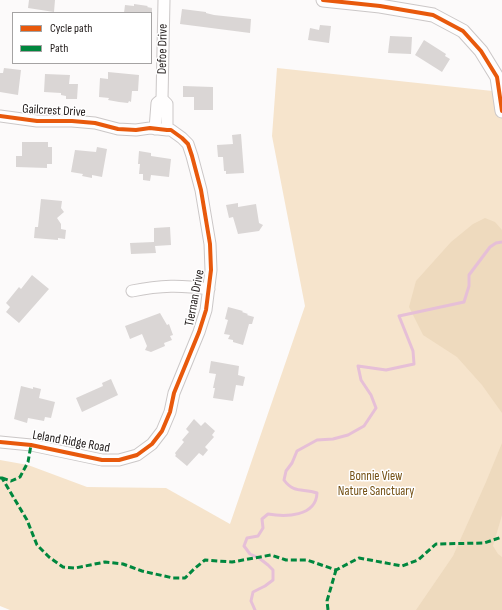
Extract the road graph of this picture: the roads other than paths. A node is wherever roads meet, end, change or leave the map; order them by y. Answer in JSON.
{"nodes":[{"id":1,"x":164,"y":0,"type":"edge"},
{"id":2,"x":323,"y":0,"type":"edge"},
{"id":3,"x":500,"y":76,"type":"edge"},
{"id":4,"x":162,"y":98,"type":"junction"},
{"id":5,"x":502,"y":111,"type":"edge"},
{"id":6,"x":0,"y":116,"type":"edge"},
{"id":7,"x":155,"y":129,"type":"junction"},
{"id":8,"x":167,"y":130,"type":"junction"},
{"id":9,"x":209,"y":289,"type":"junction"},
{"id":10,"x":132,"y":291,"type":"dead end"},
{"id":11,"x":0,"y":442,"type":"edge"},
{"id":12,"x":137,"y":455,"type":"joint"}],
"edges":[{"from":1,"to":4,"type":"street","name":"Defoe Drive"},
{"from":2,"to":3,"type":"street"},
{"from":3,"to":5,"type":"street"},
{"from":4,"to":7,"type":"street","name":"Defoe Drive"},
{"from":4,"to":8,"type":"street","name":"Defoe Drive"},
{"from":6,"to":7,"type":"street","name":"Gailcrest Drive"},
{"from":7,"to":8,"type":"street","name":"Tiernan Drive"},
{"from":8,"to":9,"type":"street","name":"Tiernan Drive"},
{"from":9,"to":10,"type":"street"},
{"from":9,"to":12,"type":"street","name":"Tiernan Drive"},
{"from":11,"to":12,"type":"street","name":"Leland Ridge Road"}]}
